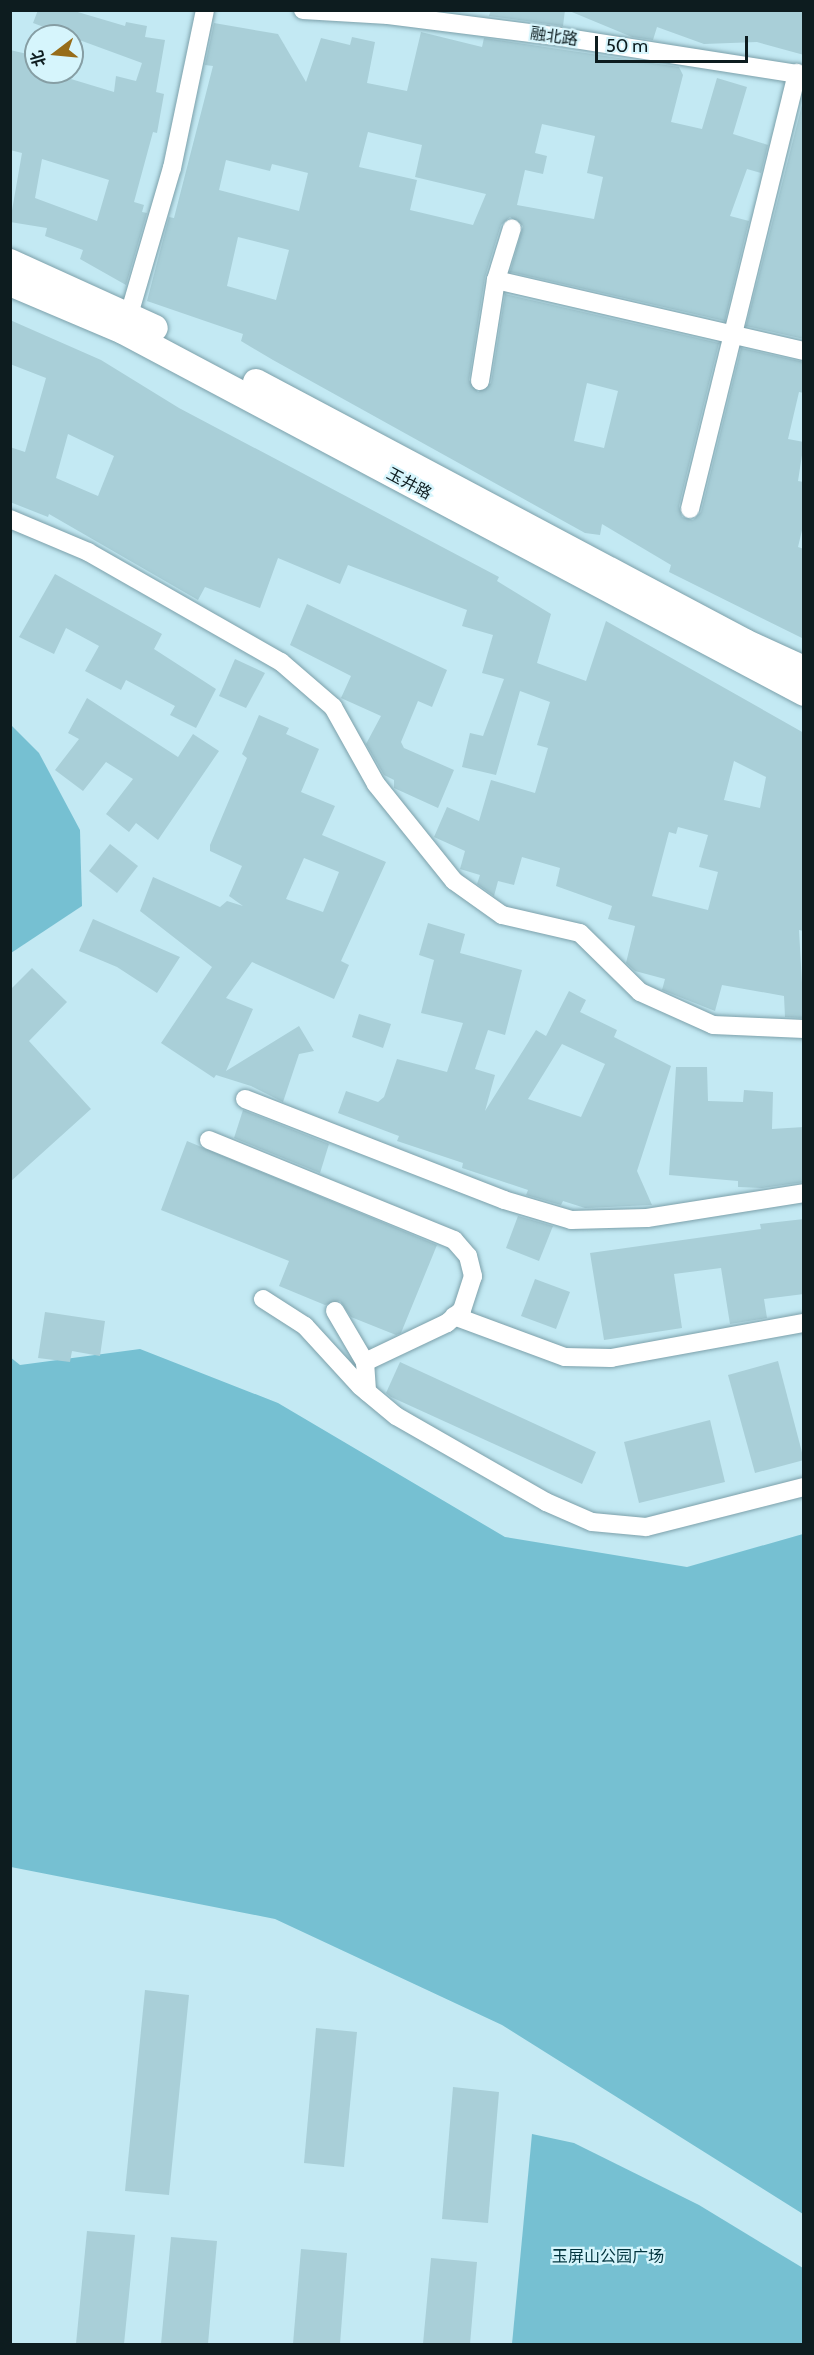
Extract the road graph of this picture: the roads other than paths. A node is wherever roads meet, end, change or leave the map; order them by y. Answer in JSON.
{"nodes":[{"id":1,"x":205,"y":10,"type":"edge"},
{"id":2,"x":303,"y":10,"type":"edge"},
{"id":3,"x":388,"y":13,"type":"edge"},
{"id":4,"x":800,"y":74,"type":"edge"},
{"id":5,"x":512,"y":228,"type":"dead end"},
{"id":6,"x":10,"y":262,"type":"edge"},
{"id":7,"x":496,"y":280,"type":"junction"},
{"id":8,"x":10,"y":284,"type":"edge"},
{"id":9,"x":127,"y":323,"type":"junction"},
{"id":10,"x":733,"y":335,"type":"junction"},
{"id":11,"x":804,"y":351,"type":"edge"},
{"id":12,"x":480,"y":381,"type":"dead end"},
{"id":13,"x":690,"y":509,"type":"dead end"},
{"id":14,"x":10,"y":519,"type":"edge"},
{"id":15,"x":804,"y":669,"type":"edge"},
{"id":16,"x":804,"y":693,"type":"edge"},
{"id":17,"x":804,"y":1029,"type":"edge"},
{"id":18,"x":245,"y":1099,"type":"dead end"},
{"id":19,"x":209,"y":1140,"type":"dead end"},
{"id":20,"x":804,"y":1193,"type":"edge"},
{"id":21,"x":263,"y":1299,"type":"dead end"},
{"id":22,"x":335,"y":1311,"type":"dead end"},
{"id":23,"x":454,"y":1316,"type":"junction"},
{"id":24,"x":804,"y":1323,"type":"edge"},
{"id":25,"x":365,"y":1362,"type":"junction"},
{"id":26,"x":367,"y":1392,"type":"junction"},
{"id":27,"x":804,"y":1487,"type":"edge"}],
"edges":[{"from":1,"to":9,"type":"street"},
{"from":2,"to":3,"type":"street","name":"融北路"},
{"from":3,"to":4,"type":"street","name":"融北路"},
{"from":4,"to":10,"type":"street"},
{"from":5,"to":7,"type":"street"},
{"from":6,"to":9,"type":"street","name":"玉井路"},
{"from":7,"to":10,"type":"street"},
{"from":7,"to":12,"type":"street"},
{"from":8,"to":9,"type":"street","name":"玉井路"},
{"from":9,"to":15,"type":"street","name":"玉井路"},
{"from":9,"to":16,"type":"street","name":"玉井路"},
{"from":10,"to":11,"type":"street"},
{"from":10,"to":13,"type":"street"},
{"from":14,"to":17,"type":"street"},
{"from":18,"to":20,"type":"street"},
{"from":19,"to":23,"type":"street"},
{"from":21,"to":26,"type":"street"},
{"from":22,"to":25,"type":"street"},
{"from":23,"to":24,"type":"street"},
{"from":23,"to":25,"type":"street"},
{"from":25,"to":26,"type":"street"},
{"from":26,"to":27,"type":"street"}]}
